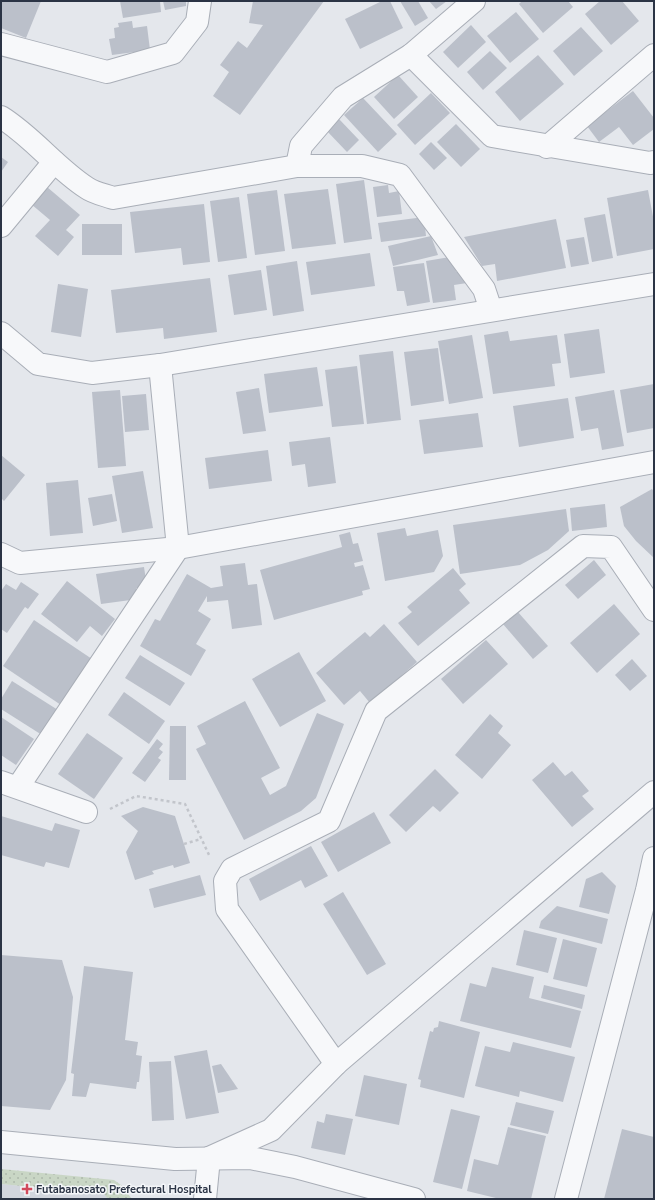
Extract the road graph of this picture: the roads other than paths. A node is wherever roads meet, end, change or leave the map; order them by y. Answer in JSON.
{"nodes":[{"id":1,"x":200,"y":1,"type":"edge"},
{"id":2,"x":474,"y":1,"type":"edge"},
{"id":3,"x":1,"y":44,"type":"edge"},
{"id":4,"x":411,"y":55,"type":"junction"},
{"id":5,"x":654,"y":55,"type":"edge"},
{"id":6,"x":1,"y":117,"type":"edge"},
{"id":7,"x":547,"y":147,"type":"junction"},
{"id":8,"x":54,"y":162,"type":"junction"},
{"id":9,"x":654,"y":162,"type":"edge"},
{"id":10,"x":297,"y":166,"type":"junction"},
{"id":11,"x":1,"y":226,"type":"edge"},
{"id":12,"x":654,"y":284,"type":"edge"},
{"id":13,"x":491,"y":310,"type":"junction"},
{"id":14,"x":1,"y":333,"type":"edge"},
{"id":15,"x":160,"y":365,"type":"junction"},
{"id":16,"x":654,"y":462,"type":"edge"},
{"id":17,"x":178,"y":548,"type":"junction"},
{"id":18,"x":1,"y":554,"type":"edge"},
{"id":19,"x":654,"y":610,"type":"edge"},
{"id":20,"x":9,"y":785,"type":"edge"},
{"id":21,"x":654,"y":792,"type":"edge"},
{"id":22,"x":96,"y":812,"type":"road end"},
{"id":23,"x":654,"y":858,"type":"edge"},
{"id":24,"x":336,"y":1064,"type":"junction"},
{"id":25,"x":1,"y":1142,"type":"edge"},
{"id":26,"x":209,"y":1158,"type":"junction"},
{"id":27,"x":205,"y":1199,"type":"edge"},
{"id":28,"x":414,"y":1199,"type":"edge"},
{"id":29,"x":566,"y":1199,"type":"edge"}],
"edges":[{"from":1,"to":3,"type":"street"},
{"from":2,"to":4,"type":"street"},
{"from":4,"to":7,"type":"street"},
{"from":4,"to":10,"type":"street"},
{"from":5,"to":7,"type":"street"},
{"from":6,"to":8,"type":"street"},
{"from":7,"to":9,"type":"street"},
{"from":8,"to":10,"type":"street"},
{"from":8,"to":11,"type":"street"},
{"from":10,"to":13,"type":"street"},
{"from":12,"to":13,"type":"street"},
{"from":13,"to":15,"type":"street"},
{"from":14,"to":15,"type":"street"},
{"from":15,"to":17,"type":"street"},
{"from":16,"to":17,"type":"street"},
{"from":17,"to":18,"type":"street"},
{"from":17,"to":20,"type":"street"},
{"from":19,"to":24,"type":"street"},
{"from":20,"to":22,"type":"street"},
{"from":21,"to":24,"type":"street"},
{"from":23,"to":29,"type":"street"},
{"from":24,"to":26,"type":"street"},
{"from":25,"to":26,"type":"street"},
{"from":26,"to":27,"type":"street"},
{"from":26,"to":28,"type":"street"}]}
